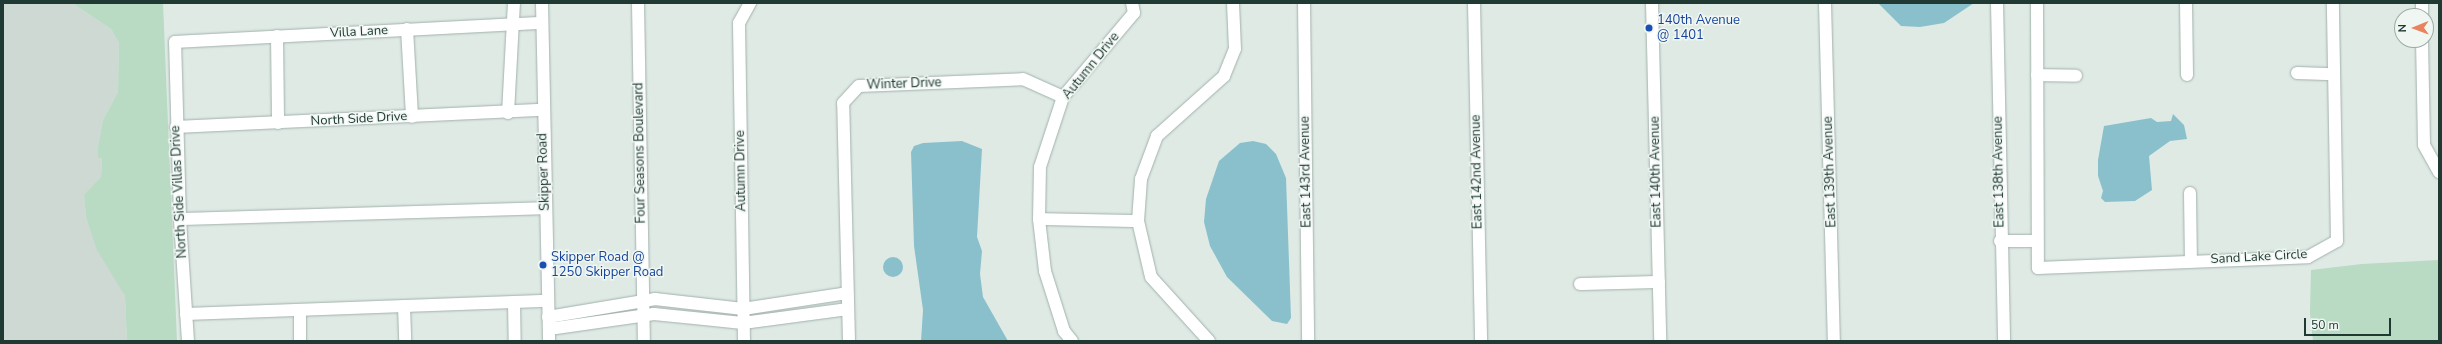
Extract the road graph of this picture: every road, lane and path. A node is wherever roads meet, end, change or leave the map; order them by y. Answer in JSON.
{"nodes":[{"id":1,"x":514,"y":3,"type":"edge"},
{"id":2,"x":542,"y":3,"type":"edge"},
{"id":3,"x":638,"y":3,"type":"edge"},
{"id":4,"x":750,"y":3,"type":"edge"},
{"id":5,"x":1132,"y":3,"type":"edge"},
{"id":6,"x":1233,"y":3,"type":"edge"},
{"id":7,"x":1304,"y":3,"type":"edge"},
{"id":8,"x":1474,"y":3,"type":"edge"},
{"id":9,"x":1652,"y":3,"type":"edge"},
{"id":10,"x":1825,"y":3,"type":"edge"},
{"id":11,"x":1997,"y":3,"type":"edge"},
{"id":12,"x":2036,"y":3,"type":"edge"},
{"id":13,"x":2186,"y":3,"type":"edge"},
{"id":14,"x":2333,"y":3,"type":"edge"},
{"id":15,"x":514,"y":23,"type":"junction"},
{"id":16,"x":542,"y":23,"type":"junction"},
{"id":17,"x":407,"y":29,"type":"junction"},
{"id":18,"x":277,"y":36,"type":"junction"},
{"id":19,"x":175,"y":42,"type":"joint"},
{"id":20,"x":2422,"y":48,"type":"edge"},
{"id":21,"x":2297,"y":73,"type":"dead end"},
{"id":22,"x":2333,"y":74,"type":"junction"},
{"id":23,"x":2187,"y":75,"type":"dead end"},
{"id":24,"x":2036,"y":76,"type":"junction"},
{"id":25,"x":2076,"y":76,"type":"dead end"},
{"id":26,"x":1063,"y":97,"type":"junction"},
{"id":27,"x":542,"y":110,"type":"junction"},
{"id":28,"x":508,"y":113,"type":"junction"},
{"id":29,"x":412,"y":117,"type":"junction"},
{"id":30,"x":278,"y":123,"type":"junction"},
{"id":31,"x":176,"y":127,"type":"junction"},
{"id":32,"x":2439,"y":172,"type":"edge"},
{"id":33,"x":2190,"y":193,"type":"dead end"},
{"id":34,"x":545,"y":208,"type":"junction"},
{"id":35,"x":180,"y":219,"type":"junction"},
{"id":36,"x":1038,"y":219,"type":"junction"},
{"id":37,"x":1138,"y":221,"type":"junction"},
{"id":38,"x":2000,"y":241,"type":"junction"},
{"id":39,"x":2037,"y":241,"type":"junction"},
{"id":40,"x":2191,"y":261,"type":"junction"},
{"id":41,"x":1659,"y":282,"type":"junction"},
{"id":42,"x":1580,"y":284,"type":"dead end"},
{"id":43,"x":847,"y":293,"type":"junction"},
{"id":44,"x":548,"y":301,"type":"junction"},
{"id":45,"x":514,"y":302,"type":"junction"},
{"id":46,"x":643,"y":302,"type":"junction"},
{"id":47,"x":404,"y":306,"type":"junction"},
{"id":48,"x":743,"y":309,"type":"junction"},
{"id":49,"x":848,"y":309,"type":"junction"},
{"id":50,"x":300,"y":310,"type":"junction"},
{"id":51,"x":186,"y":314,"type":"junction"},
{"id":52,"x":643,"y":316,"type":"junction"},
{"id":53,"x":548,"y":317,"type":"junction"},
{"id":54,"x":743,"y":323,"type":"junction"},
{"id":55,"x":549,"y":335,"type":"edge"},
{"id":56,"x":188,"y":341,"type":"edge"},
{"id":57,"x":300,"y":341,"type":"edge"},
{"id":58,"x":405,"y":341,"type":"edge"},
{"id":59,"x":515,"y":341,"type":"edge"},
{"id":60,"x":644,"y":341,"type":"edge"},
{"id":61,"x":744,"y":341,"type":"edge"},
{"id":62,"x":849,"y":341,"type":"edge"},
{"id":63,"x":1072,"y":341,"type":"edge"},
{"id":64,"x":1208,"y":341,"type":"edge"},
{"id":65,"x":1308,"y":341,"type":"edge"},
{"id":66,"x":1481,"y":341,"type":"edge"},
{"id":67,"x":1660,"y":341,"type":"edge"},
{"id":68,"x":1834,"y":341,"type":"edge"},
{"id":69,"x":2004,"y":341,"type":"edge"}],
"edges":[{"from":1,"to":15,"type":"street"},
{"from":2,"to":16,"type":"street","name":"Skipper Road"},
{"from":3,"to":46,"type":"street","name":"Four Seasons Boulevard"},
{"from":4,"to":48,"type":"street","name":"Autumn Drive"},
{"from":5,"to":26,"type":"street","name":"Autumn Drive"},
{"from":6,"to":37,"type":"street"},
{"from":7,"to":65,"type":"street","name":"East 143rd Avenue"},
{"from":8,"to":66,"type":"street","name":"East 142nd Avenue"},
{"from":9,"to":41,"type":"street","name":"East 140th Avenue"},
{"from":10,"to":68,"type":"street","name":"East 139th Avenue"},
{"from":11,"to":38,"type":"street","name":"East 138th Avenue"},
{"from":12,"to":24,"type":"street","name":"Sand Lake Circle"},
{"from":13,"to":23,"type":"street"},
{"from":14,"to":22,"type":"street","name":"Sand Lake Circle"},
{"from":15,"to":16,"type":"street","name":"Villa Lane"},
{"from":15,"to":17,"type":"street","name":"Villa Lane"},
{"from":15,"to":28,"type":"street"},
{"from":16,"to":27,"type":"street","name":"Skipper Road"},
{"from":17,"to":18,"type":"street","name":"Villa Lane"},
{"from":17,"to":29,"type":"street"},
{"from":18,"to":19,"type":"street","name":"Villa Lane"},
{"from":18,"to":30,"type":"street"},
{"from":19,"to":31,"type":"street","name":"North Side Villas Drive"},
{"from":20,"to":32,"type":"street"},
{"from":21,"to":22,"type":"street"},
{"from":22,"to":40,"type":"street","name":"Sand Lake Circle"},
{"from":24,"to":25,"type":"street"},
{"from":24,"to":39,"type":"street","name":"Sand Lake Circle"},
{"from":26,"to":36,"type":"street","name":"Autumn Drive"},
{"from":26,"to":43,"type":"street","name":"Winter Drive"},
{"from":27,"to":28,"type":"street","name":"North Side Drive"},
{"from":27,"to":34,"type":"street","name":"Skipper Road"},
{"from":28,"to":29,"type":"street","name":"North Side Drive"},
{"from":29,"to":30,"type":"street","name":"North Side Drive"},
{"from":30,"to":31,"type":"street","name":"North Side Drive"},
{"from":31,"to":35,"type":"street","name":"North Side Villas Drive"},
{"from":33,"to":40,"type":"street"},
{"from":34,"to":35,"type":"street"},
{"from":34,"to":44,"type":"street","name":"Skipper Road"},
{"from":35,"to":51,"type":"street","name":"North Side Villas Drive"},
{"from":36,"to":37,"type":"street"},
{"from":36,"to":63,"type":"street","name":"Autumn Drive"},
{"from":37,"to":64,"type":"street"},
{"from":38,"to":39,"type":"street"},
{"from":38,"to":69,"type":"street","name":"East 138th Avenue"},
{"from":39,"to":40,"type":"street","name":"Sand Lake Circle"},
{"from":41,"to":42,"type":"street"},
{"from":41,"to":67,"type":"street","name":"East 140th Avenue"},
{"from":43,"to":48,"type":"street"},
{"from":43,"to":49,"type":"street","name":"Winter Drive"},
{"from":44,"to":45,"type":"street"},
{"from":44,"to":53,"type":"street","name":"Skipper Road"},
{"from":45,"to":47,"type":"street"},
{"from":45,"to":59,"type":"street"},
{"from":46,"to":48,"type":"street"},
{"from":46,"to":52,"type":"street","name":"Four Seasons Boulevard"},
{"from":46,"to":53,"type":"street"},
{"from":47,"to":50,"type":"street"},
{"from":47,"to":58,"type":"street"},
{"from":48,"to":54,"type":"street","name":"Autumn Drive"},
{"from":49,"to":54,"type":"street"},
{"from":49,"to":62,"type":"street","name":"Winter Drive"},
{"from":50,"to":51,"type":"street"},
{"from":50,"to":57,"type":"street"},
{"from":51,"to":56,"type":"street","name":"North Side Villas Drive"},
{"from":52,"to":54,"type":"street"},
{"from":52,"to":55,"type":"street"},
{"from":52,"to":60,"type":"street","name":"Four Seasons Boulevard"},
{"from":53,"to":55,"type":"street","name":"Skipper Road"},
{"from":54,"to":61,"type":"street","name":"Autumn Drive"}]}
